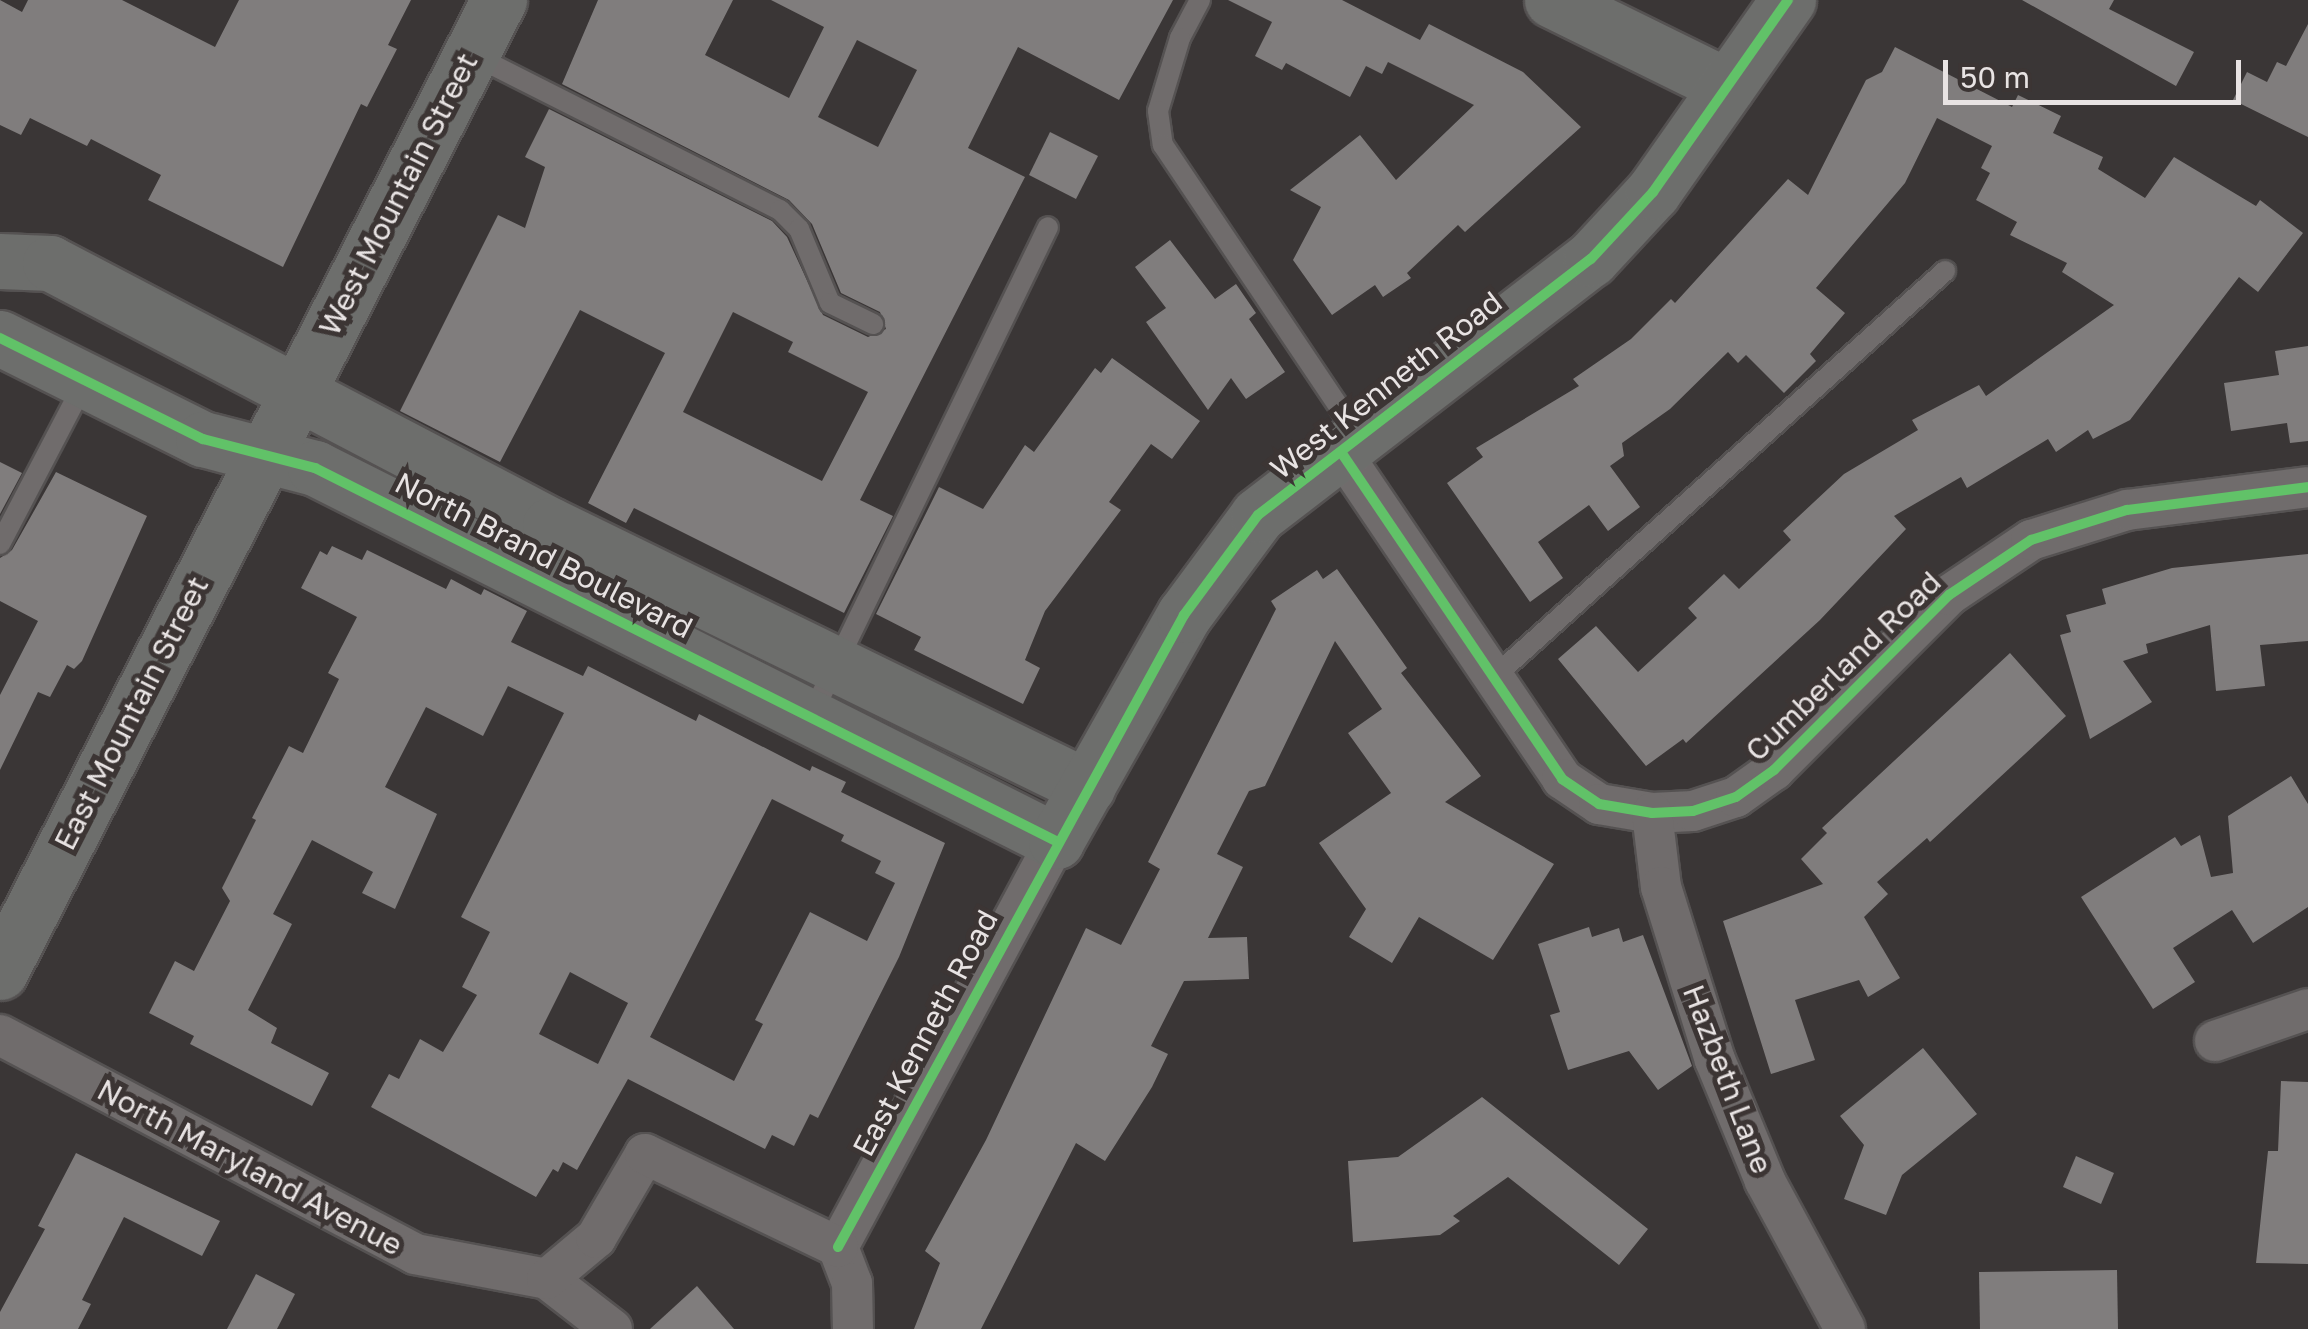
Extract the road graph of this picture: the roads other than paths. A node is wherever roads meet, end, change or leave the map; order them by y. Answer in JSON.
{"nodes":[{"id":1,"x":499,"y":0,"type":"edge"},
{"id":2,"x":1200,"y":0,"type":"edge"},
{"id":3,"x":1552,"y":0,"type":"edge"},
{"id":4,"x":1788,"y":0,"type":"edge"},
{"id":5,"x":471,"y":54,"type":"junction"},
{"id":6,"x":1726,"y":86,"type":"junction"},
{"id":7,"x":1048,"y":227,"type":"dead end"},
{"id":8,"x":0,"y":261,"type":"edge"},
{"id":9,"x":1945,"y":271,"type":"dead end"},
{"id":10,"x":873,"y":324,"type":"dead end"},
{"id":11,"x":0,"y":338,"type":"edge"},
{"id":12,"x":85,"y":381,"type":"junction"},
{"id":13,"x":296,"y":388,"type":"junction"},
{"id":14,"x":1350,"y":444,"type":"junction"},
{"id":15,"x":262,"y":454,"type":"junction"},
{"id":16,"x":2308,"y":487,"type":"edge"},
{"id":17,"x":0,"y":544,"type":"edge"},
{"id":18,"x":835,"y":666,"type":"junction"},
{"id":19,"x":1494,"y":677,"type":"junction"},
{"id":20,"x":810,"y":718,"type":"junction"},
{"id":21,"x":1087,"y":787,"type":"junction"},
{"id":22,"x":1652,"y":813,"type":"junction"},
{"id":23,"x":1056,"y":841,"type":"junction"},
{"id":24,"x":0,"y":972,"type":"edge"},
{"id":25,"x":2308,"y":1009,"type":"edge"},
{"id":26,"x":0,"y":1035,"type":"edge"},
{"id":27,"x":2215,"y":1041,"type":"dead end"},
{"id":28,"x":838,"y":1248,"type":"junction"},
{"id":29,"x":547,"y":1279,"type":"junction"},
{"id":30,"x":612,"y":1329,"type":"edge"},
{"id":31,"x":853,"y":1329,"type":"edge"},
{"id":32,"x":1846,"y":1329,"type":"edge"}],
"edges":[{"from":1,"to":5,"type":"street","name":"West Mountain Street"},
{"from":2,"to":14,"type":"lane"},
{"from":3,"to":6,"type":"street"},
{"from":4,"to":6,"type":"street","name":"West Kenneth Road"},
{"from":5,"to":10,"type":"lane"},
{"from":5,"to":13,"type":"street","name":"West Mountain Street"},
{"from":6,"to":14,"type":"street","name":"West Kenneth Road"},
{"from":7,"to":18,"type":"lane"},
{"from":8,"to":13,"type":"street","name":"North Brand Boulevard"},
{"from":9,"to":19,"type":"lane"},
{"from":11,"to":12,"type":"street","name":"North Brand Boulevard"},
{"from":12,"to":15,"type":"street","name":"North Brand Boulevard"},
{"from":12,"to":17,"type":"lane"},
{"from":13,"to":15,"type":"street","name":"West Mountain Street"},
{"from":13,"to":18,"type":"street","name":"North Brand Boulevard"},
{"from":14,"to":19,"type":"street","name":"Cumberland Road"},
{"from":14,"to":21,"type":"street","name":"West Kenneth Road"},
{"from":15,"to":20,"type":"street","name":"North Brand Boulevard"},
{"from":15,"to":24,"type":"street","name":"East Mountain Street"},
{"from":16,"to":22,"type":"street","name":"Cumberland Road"},
{"from":18,"to":20,"type":"lane"},
{"from":18,"to":21,"type":"street","name":"North Brand Boulevard"},
{"from":19,"to":22,"type":"street","name":"Cumberland Road"},
{"from":20,"to":23,"type":"street","name":"North Brand Boulevard"},
{"from":21,"to":23,"type":"street","name":"West Kenneth Road"},
{"from":22,"to":32,"type":"street","name":"Hazbeth Lane"},
{"from":23,"to":28,"type":"street","name":"East Kenneth Road"},
{"from":25,"to":27,"type":"street"},
{"from":26,"to":29,"type":"street","name":"North Maryland Avenue"},
{"from":28,"to":29,"type":"street"},
{"from":28,"to":31,"type":"street"},
{"from":29,"to":30,"type":"street","name":"North Maryland Avenue"}]}
